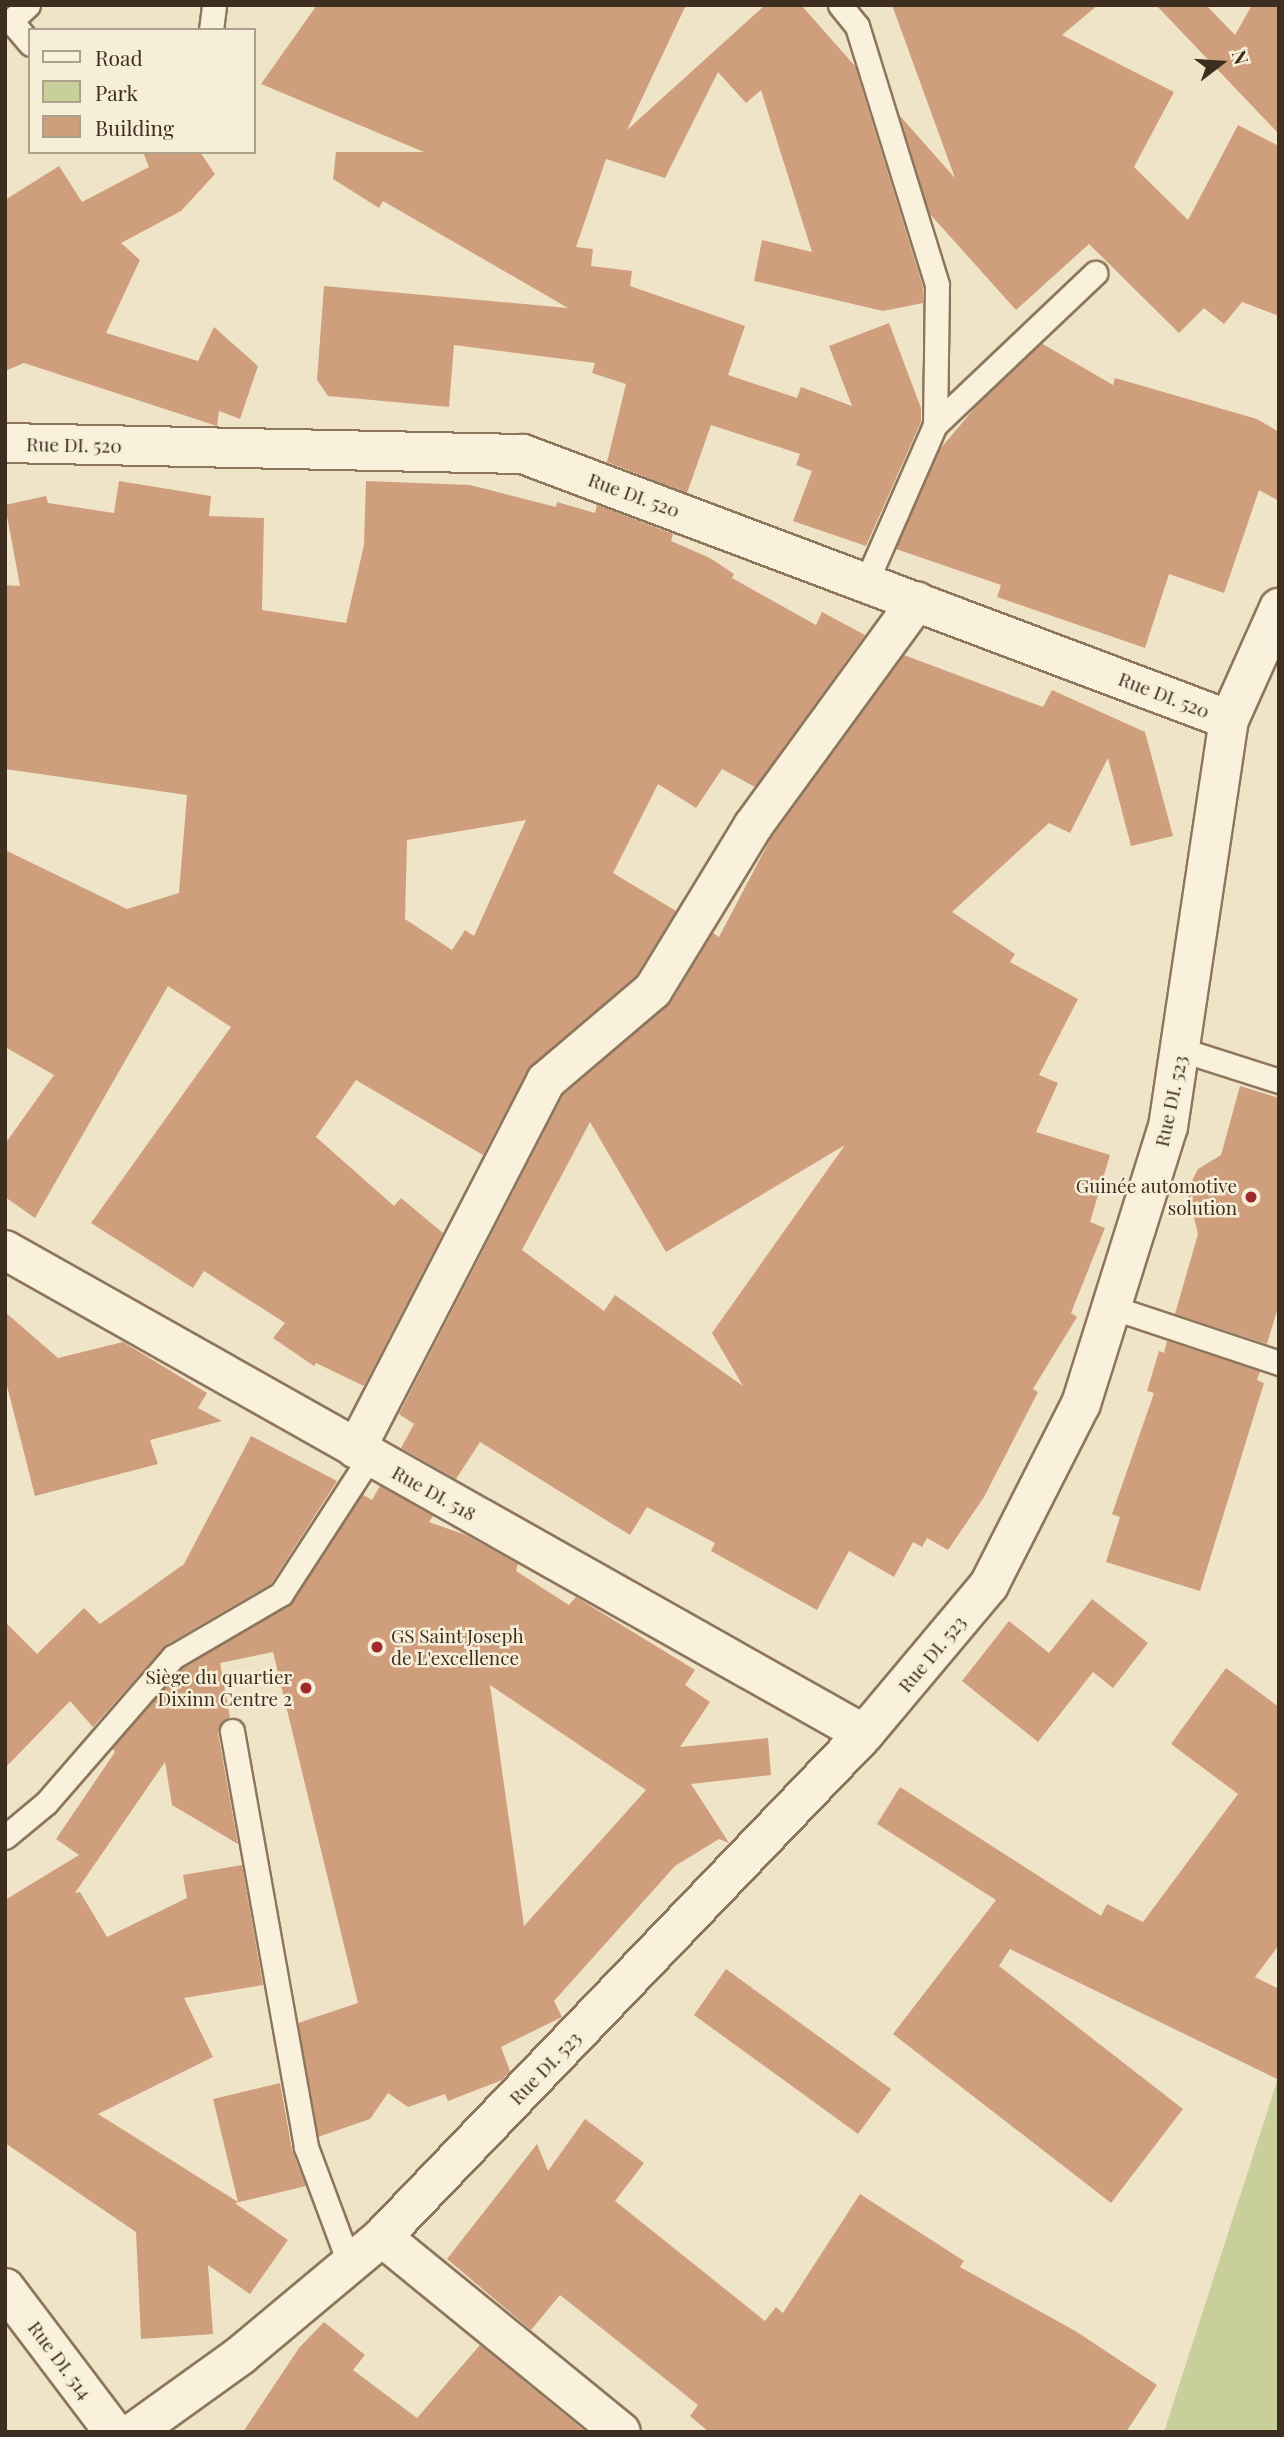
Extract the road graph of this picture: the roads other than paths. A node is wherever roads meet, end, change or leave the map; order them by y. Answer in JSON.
{"nodes":[{"id":1,"x":28,"y":5,"type":"edge"},
{"id":2,"x":214,"y":5,"type":"edge"},
{"id":3,"x":840,"y":5,"type":"edge"},
{"id":4,"x":211,"y":28,"type":"edge"},
{"id":5,"x":28,"y":41,"type":"edge"},
{"id":6,"x":1095,"y":273,"type":"dead end"},
{"id":7,"x":935,"y":425,"type":"junction"},
{"id":8,"x":5,"y":443,"type":"edge"},
{"id":9,"x":866,"y":582,"type":"junction"},
{"id":10,"x":917,"y":601,"type":"junction"},
{"id":11,"x":1279,"y":608,"type":"edge"},
{"id":12,"x":1229,"y":720,"type":"junction"},
{"id":13,"x":1182,"y":1050,"type":"junction"},
{"id":14,"x":1279,"y":1081,"type":"edge"},
{"id":15,"x":5,"y":1250,"type":"edge"},
{"id":16,"x":1111,"y":1307,"type":"junction"},
{"id":17,"x":1279,"y":1363,"type":"edge"},
{"id":18,"x":363,"y":1453,"type":"junction"},
{"id":19,"x":232,"y":1731,"type":"dead end"},
{"id":20,"x":864,"y":1734,"type":"junction"},
{"id":21,"x":5,"y":1837,"type":"edge"},
{"id":22,"x":382,"y":2237,"type":"junction"},
{"id":23,"x":351,"y":2268,"type":"junction"},
{"id":24,"x":5,"y":2288,"type":"edge"},
{"id":25,"x":114,"y":2432,"type":"edge"},
{"id":26,"x":134,"y":2432,"type":"edge"},
{"id":27,"x":621,"y":2432,"type":"edge"}],
"edges":[{"from":1,"to":5,"type":"lane"},
{"from":2,"to":4,"type":"lane"},
{"from":3,"to":7,"type":"lane"},
{"from":6,"to":7,"type":"lane"},
{"from":7,"to":9,"type":"lane"},
{"from":8,"to":9,"type":"street","name":"Rue DI. 520"},
{"from":9,"to":10,"type":"street","name":"Rue DI. 520"},
{"from":10,"to":12,"type":"street","name":"Rue DI. 520"},
{"from":10,"to":18,"type":"street"},
{"from":11,"to":12,"type":"street","name":"Rue DI. 523"},
{"from":12,"to":13,"type":"street","name":"Rue DI. 523"},
{"from":13,"to":14,"type":"lane"},
{"from":13,"to":16,"type":"street","name":"Rue DI. 523"},
{"from":15,"to":18,"type":"street","name":"Rue DI. 518"},
{"from":16,"to":17,"type":"lane"},
{"from":16,"to":20,"type":"street","name":"Rue DI. 523"},
{"from":18,"to":20,"type":"street","name":"Rue DI. 518"},
{"from":18,"to":21,"type":"lane"},
{"from":19,"to":23,"type":"lane"},
{"from":20,"to":22,"type":"street","name":"Rue DI. 523"},
{"from":22,"to":23,"type":"street","name":"Rue DI. 523"},
{"from":22,"to":27,"type":"street"},
{"from":23,"to":26,"type":"street","name":"Rue DI. 523"},
{"from":24,"to":25,"type":"street","name":"Rue DI. 514"}]}
